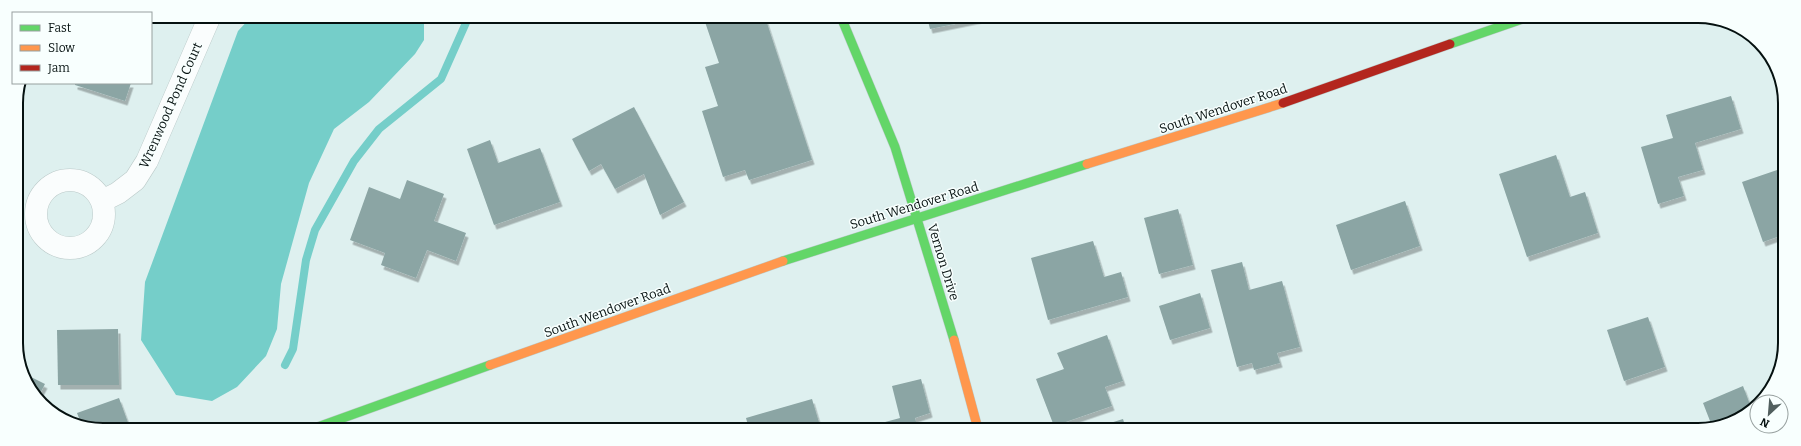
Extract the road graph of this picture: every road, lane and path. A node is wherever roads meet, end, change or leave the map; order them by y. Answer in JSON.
{"nodes":[{"id":1,"x":207,"y":23,"type":"edge"},
{"id":2,"x":843,"y":23,"type":"edge"},
{"id":3,"x":1511,"y":23,"type":"edge"},
{"id":4,"x":102,"y":201,"type":"dead end"},
{"id":5,"x":917,"y":218,"type":"junction"},
{"id":6,"x":329,"y":423,"type":"edge"},
{"id":7,"x":976,"y":423,"type":"edge"}],
"edges":[{"from":1,"to":4,"type":"street","name":"Wrenwood Pond Court"},
{"from":2,"to":5,"type":"main road","name":"Vernon Drive"},
{"from":3,"to":5,"type":"main road","name":"South Wendover Road"},
{"from":5,"to":6,"type":"main road","name":"South Wendover Road"},
{"from":5,"to":7,"type":"main road","name":"Vernon Drive"}]}
